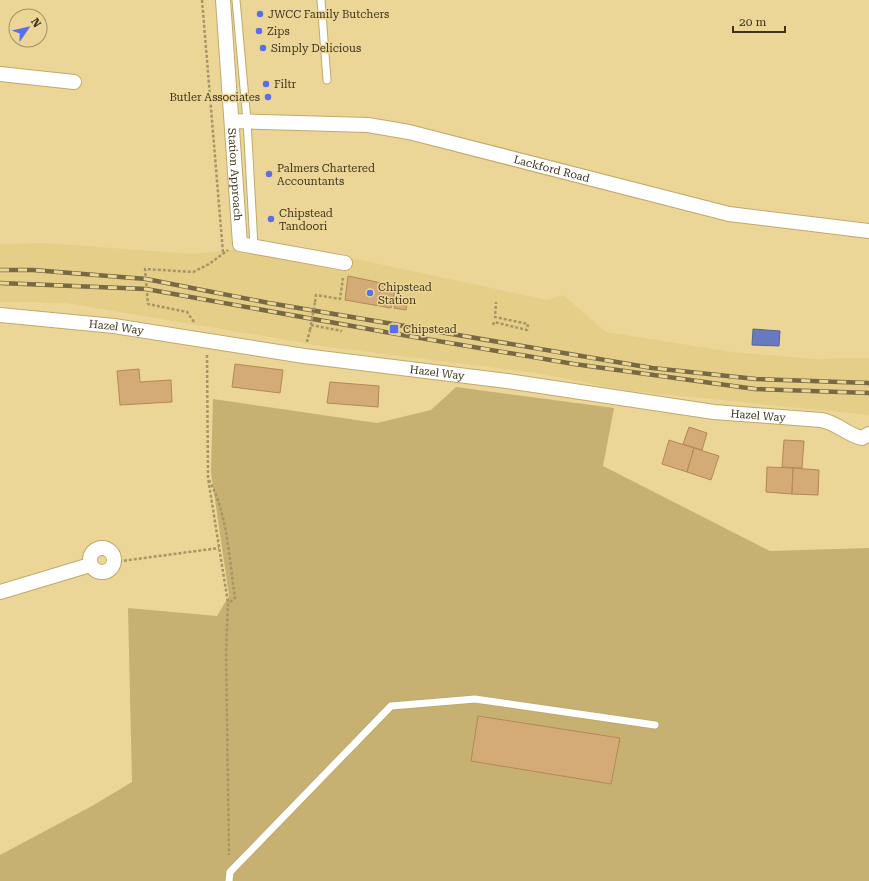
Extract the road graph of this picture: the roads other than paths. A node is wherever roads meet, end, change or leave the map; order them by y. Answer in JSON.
{"nodes":[{"id":1,"x":223,"y":0,"type":"edge"},
{"id":2,"x":236,"y":0,"type":"edge"},
{"id":3,"x":321,"y":0,"type":"edge"},
{"id":4,"x":0,"y":74,"type":"edge"},
{"id":5,"x":327,"y":80,"type":"dead end"},
{"id":6,"x":74,"y":82,"type":"dead end"},
{"id":7,"x":232,"y":121,"type":"junction"},
{"id":8,"x":247,"y":121,"type":"junction"},
{"id":9,"x":869,"y":231,"type":"edge"},
{"id":10,"x":247,"y":245,"type":"junction"},
{"id":11,"x":345,"y":263,"type":"road end"},
{"id":12,"x":0,"y":315,"type":"edge"},
{"id":13,"x":869,"y":434,"type":"edge"},
{"id":14,"x":90,"y":565,"type":"junction"},
{"id":15,"x":0,"y":592,"type":"edge"},
{"id":16,"x":655,"y":725,"type":"dead end"},
{"id":17,"x":229,"y":881,"type":"edge"}],
"edges":[{"from":1,"to":7,"type":"street","name":"Station Approach"},
{"from":2,"to":8,"type":"lane"},
{"from":3,"to":5,"type":"lane"},
{"from":4,"to":6,"type":"street"},
{"from":7,"to":8,"type":"street","name":"Lackford Road"},
{"from":7,"to":10,"type":"street","name":"Station Approach"},
{"from":8,"to":9,"type":"street","name":"Lackford Road"},
{"from":8,"to":10,"type":"lane"},
{"from":10,"to":11,"type":"street"},
{"from":12,"to":13,"type":"street","name":"Hazel Way"},
{"from":14,"to":14,"type":"street"},
{"from":14,"to":15,"type":"street"},
{"from":16,"to":17,"type":"lane"}]}
